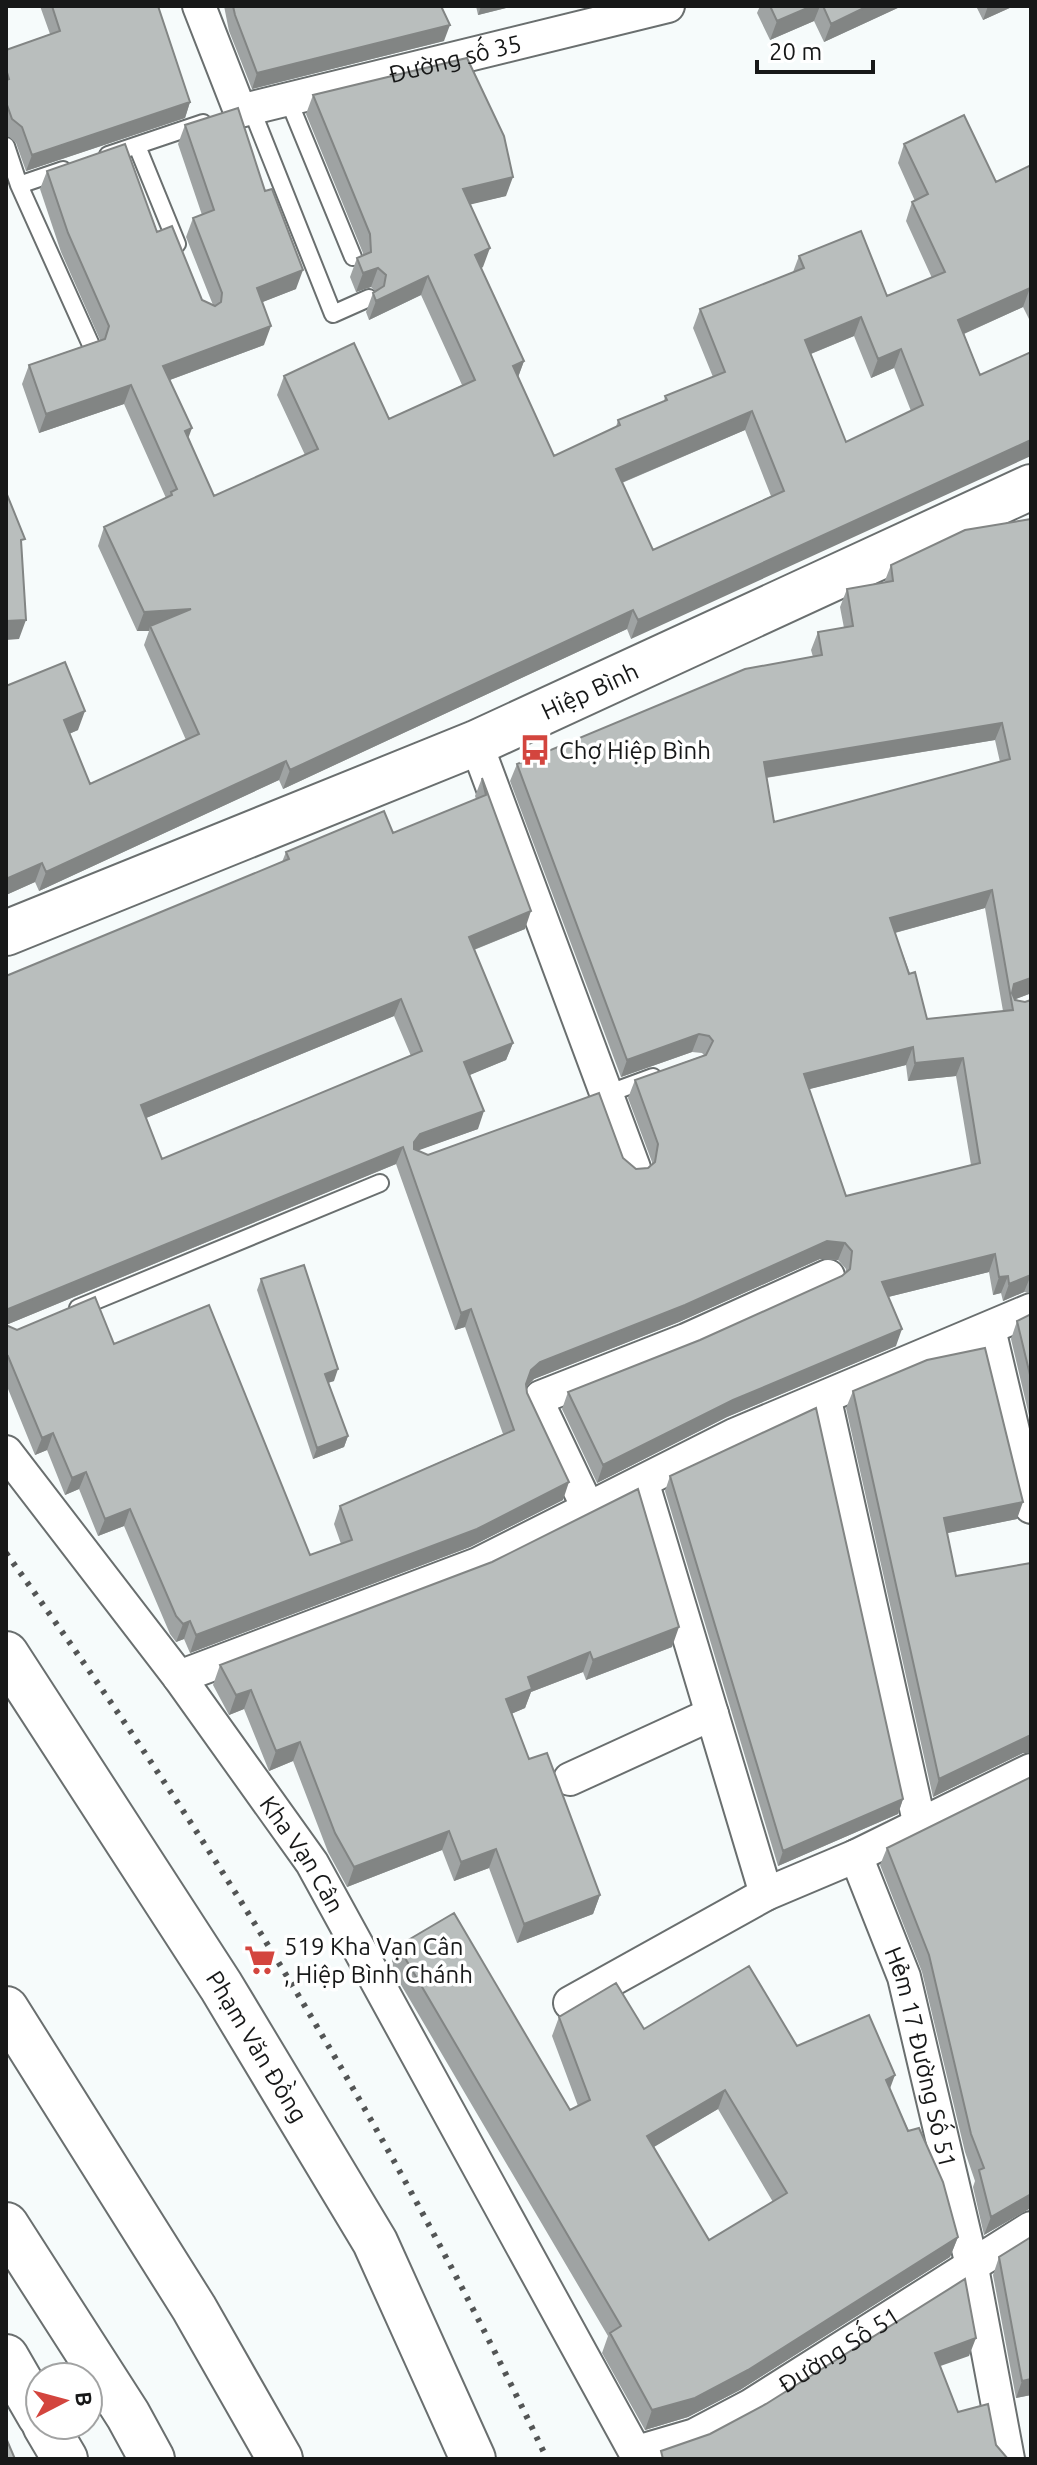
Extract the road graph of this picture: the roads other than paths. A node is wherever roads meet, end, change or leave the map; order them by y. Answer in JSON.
{"nodes":[{"id":1,"x":199,"y":6,"type":"edge"},
{"id":2,"x":668,"y":6,"type":"edge"},
{"id":3,"x":288,"y":99,"type":"junction"},
{"id":4,"x":246,"y":109,"type":"junction"},
{"id":5,"x":6,"y":146,"type":"edge"},
{"id":6,"x":137,"y":146,"type":"junction"},
{"id":7,"x":19,"y":185,"type":"junction"},
{"id":8,"x":353,"y":257,"type":"dead end"},
{"id":9,"x":182,"y":258,"type":"edge"},
{"id":10,"x":369,"y":298,"type":"dead end"},
{"id":11,"x":91,"y":345,"type":"edge"},
{"id":12,"x":1031,"y":487,"type":"edge"},
{"id":13,"x":476,"y":743,"type":"junction"},
{"id":14,"x":6,"y":933,"type":"edge"},
{"id":15,"x":666,"y":1072,"type":"edge"},
{"id":16,"x":600,"y":1096,"type":"junction"},
{"id":17,"x":634,"y":1168,"type":"edge"},
{"id":18,"x":380,"y":1183,"type":"dead end"},
{"id":19,"x":828,"y":1276,"type":"dead end"},
{"id":20,"x":1031,"y":1310,"type":"edge"},
{"id":21,"x":64,"y":1313,"type":"edge"},
{"id":22,"x":989,"y":1329,"type":"junction"},
{"id":23,"x":825,"y":1400,"type":"junction"},
{"id":24,"x":6,"y":1452,"type":"edge"},
{"id":25,"x":643,"y":1484,"type":"junction"},
{"id":26,"x":587,"y":1506,"type":"junction"},
{"id":27,"x":1031,"y":1507,"type":"edge"},
{"id":28,"x":6,"y":1654,"type":"edge"},
{"id":29,"x":179,"y":1677,"type":"junction"},
{"id":30,"x":712,"y":1714,"type":"junction"},
{"id":31,"x":1031,"y":1770,"type":"edge"},
{"id":32,"x":570,"y":1779,"type":"dead end"},
{"id":33,"x":920,"y":1826,"type":"junction"},
{"id":34,"x":856,"y":1856,"type":"junction"},
{"id":35,"x":766,"y":1894,"type":"junction"},
{"id":36,"x":570,"y":2003,"type":"dead end"},
{"id":37,"x":6,"y":2009,"type":"edge"},
{"id":38,"x":6,"y":2225,"type":"edge"},
{"id":39,"x":1031,"y":2228,"type":"edge"},
{"id":40,"x":971,"y":2264,"type":"junction"},
{"id":41,"x":6,"y":2357,"type":"edge"},
{"id":42,"x":24,"y":2388,"type":"edge"},
{"id":43,"x":54,"y":2441,"type":"edge"},
{"id":44,"x":638,"y":2455,"type":"edge"},
{"id":45,"x":65,"y":2459,"type":"edge"},
{"id":46,"x":152,"y":2459,"type":"edge"},
{"id":47,"x":280,"y":2459,"type":"edge"},
{"id":48,"x":473,"y":2459,"type":"edge"},
{"id":49,"x":1008,"y":2459,"type":"edge"}],
"edges":[{"from":1,"to":4,"type":"street"},
{"from":2,"to":3,"type":"street","name":"Đường số 35"},
{"from":3,"to":4,"type":"street","name":"Đường số 35"},
{"from":3,"to":8,"type":"lane"},
{"from":4,"to":6,"type":"lane"},
{"from":4,"to":10,"type":"lane"},
{"from":5,"to":7,"type":"lane"},
{"from":6,"to":7,"type":"lane"},
{"from":6,"to":9,"type":"lane"},
{"from":7,"to":11,"type":"lane"},
{"from":12,"to":13,"type":"main road","name":"Hiệp Bình"},
{"from":13,"to":14,"type":"main road","name":"Hiệp Bình"},
{"from":13,"to":16,"type":"street"},
{"from":15,"to":16,"type":"lane"},
{"from":16,"to":17,"type":"street"},
{"from":18,"to":21,"type":"lane"},
{"from":19,"to":26,"type":"street"},
{"from":20,"to":22,"type":"street"},
{"from":22,"to":23,"type":"street"},
{"from":22,"to":27,"type":"street"},
{"from":23,"to":25,"type":"street"},
{"from":23,"to":33,"type":"street"},
{"from":24,"to":29,"type":"street","name":"Kha Vạn Cân"},
{"from":25,"to":26,"type":"street"},
{"from":25,"to":30,"type":"street"},
{"from":26,"to":29,"type":"street"},
{"from":28,"to":48,"type":"main road","name":"Phạm Văn Đồng"},
{"from":29,"to":44,"type":"street","name":"Kha Vạn Cân"},
{"from":30,"to":32,"type":"street"},
{"from":30,"to":35,"type":"street"},
{"from":31,"to":33,"type":"street"},
{"from":33,"to":34,"type":"street"},
{"from":34,"to":35,"type":"street"},
{"from":34,"to":40,"type":"street","name":"Hẻm 17 Đường Số 51"},
{"from":35,"to":36,"type":"street"},
{"from":37,"to":47,"type":"main road"},
{"from":38,"to":46,"type":"main road"},
{"from":39,"to":40,"type":"street","name":"Đường Số 51"},
{"from":40,"to":44,"type":"street","name":"Đường Số 51"},
{"from":40,"to":49,"type":"street","name":"Hẻm 17 Đường Số 51"},
{"from":41,"to":42,"type":"main road"},
{"from":43,"to":45,"type":"main road"}]}
